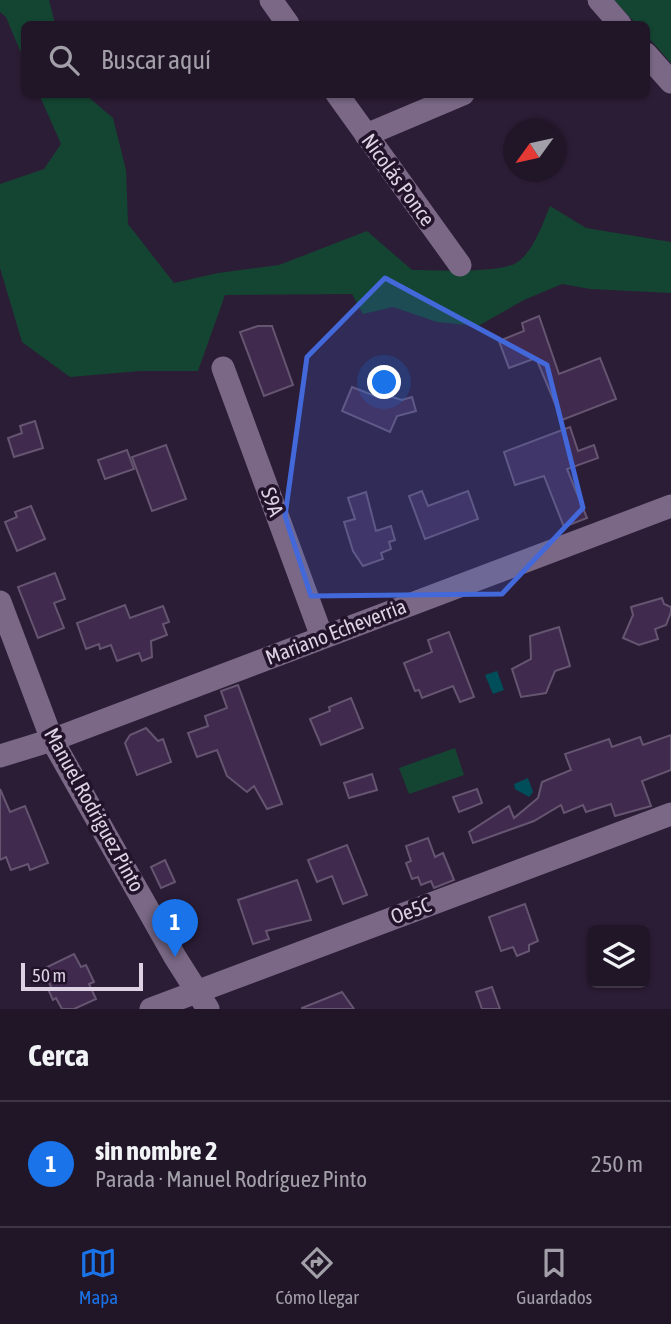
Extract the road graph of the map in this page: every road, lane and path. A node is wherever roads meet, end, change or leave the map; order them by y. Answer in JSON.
{"nodes":[{"id":1,"x":271,"y":0,"type":"edge"},
{"id":2,"x":599,"y":0,"type":"edge"},
{"id":3,"x":286,"y":21,"type":"edge"},
{"id":4,"x":617,"y":21,"type":"edge"},
{"id":5,"x":650,"y":58,"type":"edge"},
{"id":6,"x":671,"y":82,"type":"edge"},
{"id":7,"x":340,"y":98,"type":"edge"},
{"id":8,"x":454,"y":98,"type":"edge"},
{"id":9,"x":366,"y":135,"type":"junction"},
{"id":10,"x":460,"y":265,"type":"dead end"},
{"id":11,"x":223,"y":368,"type":"dead end"},
{"id":12,"x":671,"y":506,"type":"edge"},
{"id":13,"x":0,"y":602,"type":"edge"},
{"id":14,"x":322,"y":637,"type":"junction"},
{"id":15,"x":52,"y":740,"type":"junction"},
{"id":16,"x":0,"y":757,"type":"edge"},
{"id":17,"x":671,"y":814,"type":"edge"},
{"id":18,"x":202,"y":1000,"type":"edge"},
{"id":19,"x":151,"y":1009,"type":"edge"}],
"edges":[{"from":1,"to":3,"type":"street"},
{"from":2,"to":4,"type":"street"},
{"from":5,"to":6,"type":"street"},
{"from":7,"to":9,"type":"street","name":"Nicolás Ponce"},
{"from":8,"to":9,"type":"street"},
{"from":9,"to":10,"type":"street","name":"Nicolás Ponce"},
{"from":11,"to":14,"type":"street","name":"S9A"},
{"from":12,"to":14,"type":"street","name":"Mariano Echeverria"},
{"from":13,"to":15,"type":"street","name":"Manuel Rodríguez Pinto"},
{"from":14,"to":15,"type":"street","name":"Mariano Echeverria"},
{"from":15,"to":16,"type":"street","name":"Mariano Echeverria"},
{"from":15,"to":18,"type":"street","name":"Manuel Rodríguez Pinto"},
{"from":17,"to":18,"type":"street","name":"Oe5C"},
{"from":18,"to":19,"type":"street","name":"Oe5C"}]}
